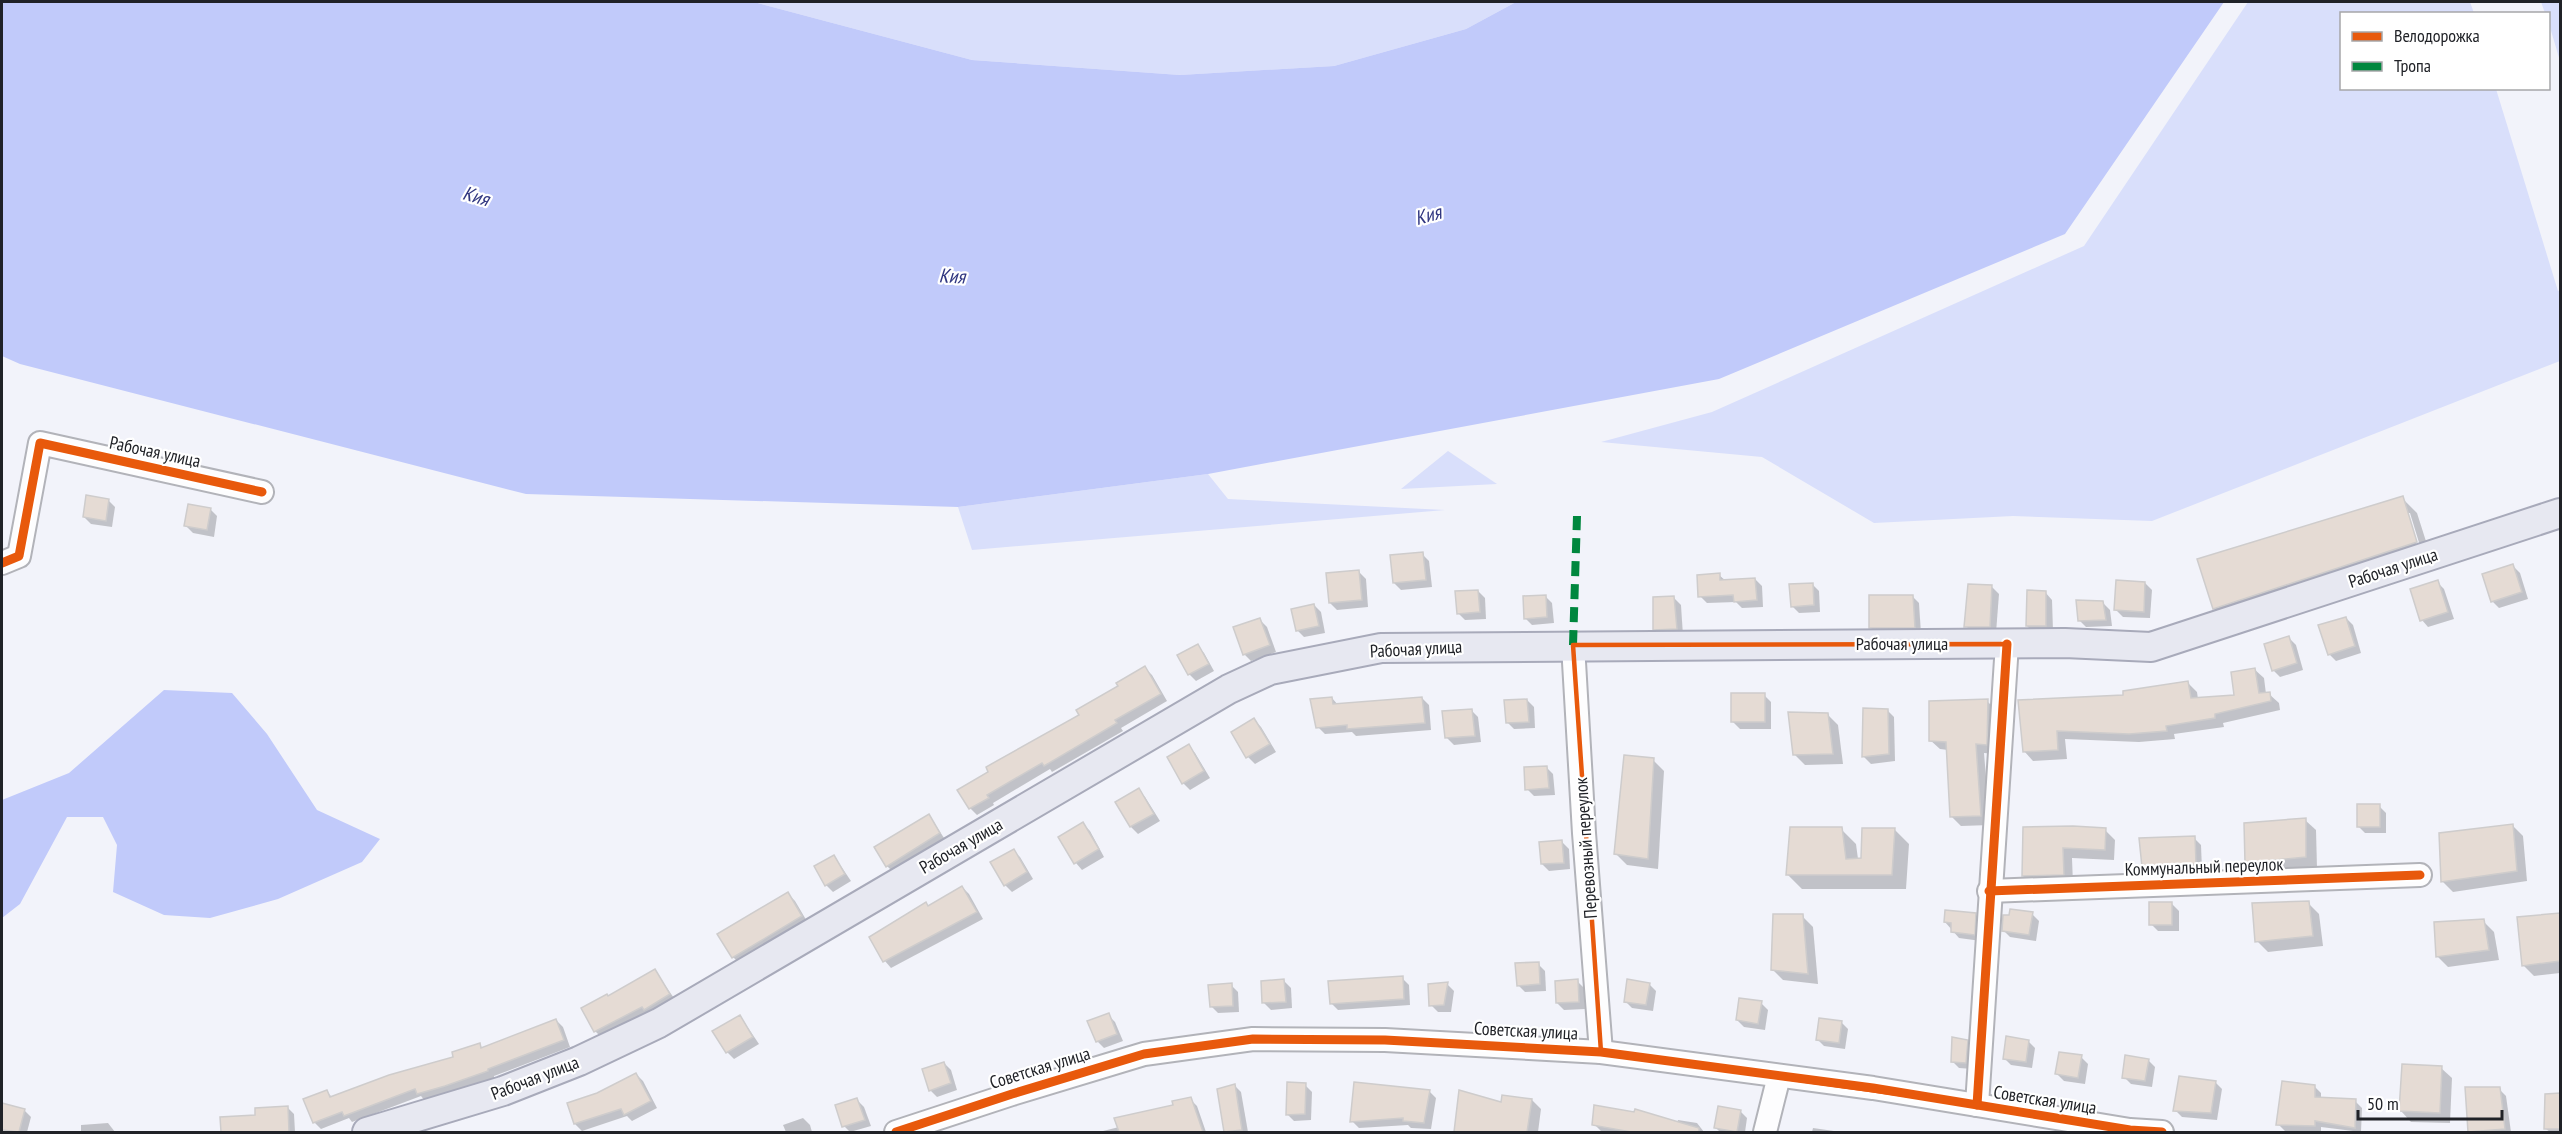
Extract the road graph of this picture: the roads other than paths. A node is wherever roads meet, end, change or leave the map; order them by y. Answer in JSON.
{"nodes":[{"id":1,"x":262,"y":492,"type":"dead end"},
{"id":2,"x":2560,"y":513,"type":"edge"},
{"id":3,"x":2,"y":563,"type":"edge"},
{"id":4,"x":2007,"y":644,"type":"junction"},
{"id":5,"x":1573,"y":645,"type":"junction"},
{"id":6,"x":2420,"y":875,"type":"dead end"},
{"id":7,"x":1989,"y":891,"type":"junction"},
{"id":8,"x":1601,"y":1052,"type":"junction"},
{"id":9,"x":1779,"y":1076,"type":"junction"},
{"id":10,"x":1977,"y":1105,"type":"junction"},
{"id":11,"x":908,"y":1130,"type":"edge"},
{"id":12,"x":367,"y":1132,"type":"edge"},
{"id":13,"x":1766,"y":1132,"type":"edge"},
{"id":14,"x":2162,"y":1132,"type":"edge"}],
"edges":[{"from":1,"to":3,"type":"street","name":"Рабочая улица"},
{"from":2,"to":4,"type":"main road","name":"Рабочая улица"},
{"from":4,"to":5,"type":"main road","name":"Рабочая улица"},
{"from":4,"to":7,"type":"street"},
{"from":5,"to":8,"type":"street","name":"Перевозный переулок"},
{"from":5,"to":12,"type":"main road","name":"Рабочая улица"},
{"from":6,"to":7,"type":"street","name":"Коммунальный переулок"},
{"from":7,"to":10,"type":"street"},
{"from":8,"to":9,"type":"street","name":"Советская улица"},
{"from":8,"to":11,"type":"street","name":"Советская улица"},
{"from":9,"to":10,"type":"street","name":"Советская улица"},
{"from":9,"to":13,"type":"street"},
{"from":10,"to":14,"type":"street","name":"Советская улица"}]}
